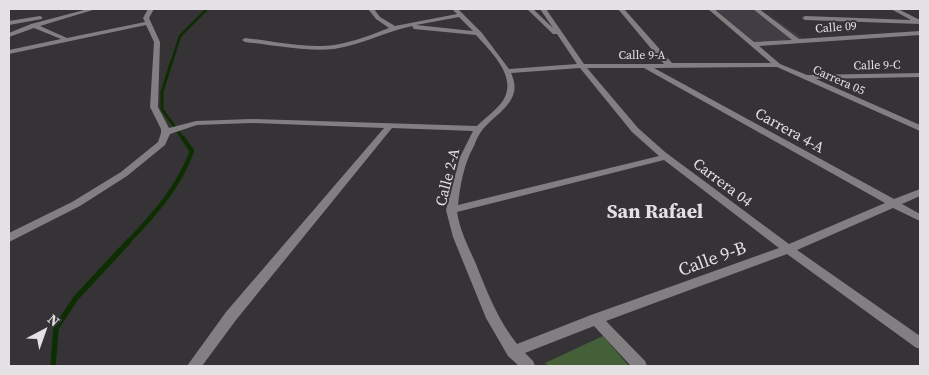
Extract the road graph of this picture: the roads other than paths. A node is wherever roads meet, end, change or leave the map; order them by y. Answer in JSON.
{"nodes":[{"id":1,"x":93,"y":9,"type":"edge"},
{"id":2,"x":151,"y":9,"type":"edge"},
{"id":3,"x":371,"y":9,"type":"edge"},
{"id":4,"x":530,"y":9,"type":"edge"},
{"id":5,"x":545,"y":9,"type":"edge"},
{"id":6,"x":621,"y":9,"type":"edge"},
{"id":7,"x":711,"y":9,"type":"edge"},
{"id":8,"x":756,"y":9,"type":"edge"},
{"id":9,"x":894,"y":9,"type":"edge"},
{"id":10,"x":458,"y":12,"type":"edge"},
{"id":11,"x":71,"y":14,"type":"junction"},
{"id":12,"x":805,"y":18,"type":"dead end"},
{"id":13,"x":919,"y":22,"type":"edge"},
{"id":14,"x":9,"y":23,"type":"edge"},
{"id":15,"x":148,"y":23,"type":"junction"},
{"id":16,"x":33,"y":26,"type":"junction"},
{"id":17,"x":407,"y":26,"type":"junction"},
{"id":18,"x":394,"y":28,"type":"junction"},
{"id":19,"x":920,"y":33,"type":"edge"},
{"id":20,"x":9,"y":34,"type":"edge"},
{"id":21,"x":480,"y":34,"type":"junction"},
{"id":22,"x":67,"y":40,"type":"junction"},
{"id":23,"x":245,"y":40,"type":"dead end"},
{"id":24,"x":564,"y":40,"type":"junction"},
{"id":25,"x":798,"y":40,"type":"junction"},
{"id":26,"x":754,"y":44,"type":"junction"},
{"id":27,"x":9,"y":52,"type":"edge"},
{"id":28,"x":778,"y":65,"type":"junction"},
{"id":29,"x":582,"y":66,"type":"junction"},
{"id":30,"x":646,"y":66,"type":"junction"},
{"id":31,"x":670,"y":66,"type":"junction"},
{"id":32,"x":507,"y":71,"type":"junction"},
{"id":33,"x":920,"y":75,"type":"edge"},
{"id":34,"x":804,"y":77,"type":"junction"},
{"id":35,"x":390,"y":126,"type":"junction"},
{"id":36,"x":920,"y":128,"type":"edge"},
{"id":37,"x":170,"y":130,"type":"junction"},
{"id":38,"x":479,"y":130,"type":"junction"},
{"id":39,"x":666,"y":157,"type":"junction"},
{"id":40,"x":920,"y":192,"type":"edge"},
{"id":41,"x":894,"y":203,"type":"junction"},
{"id":42,"x":451,"y":210,"type":"junction"},
{"id":43,"x":920,"y":218,"type":"edge"},
{"id":44,"x":9,"y":238,"type":"edge"},
{"id":45,"x":788,"y":249,"type":"junction"},
{"id":46,"x":596,"y":319,"type":"junction"},
{"id":47,"x":920,"y":343,"type":"edge"},
{"id":48,"x":513,"y":352,"type":"junction"},
{"id":49,"x":194,"y":366,"type":"edge"},
{"id":50,"x":528,"y":366,"type":"edge"},
{"id":51,"x":640,"y":366,"type":"edge"}],
"edges":[{"from":1,"to":11,"type":"street"},
{"from":2,"to":15,"type":"street"},
{"from":3,"to":18,"type":"street"},
{"from":4,"to":24,"type":"street"},
{"from":5,"to":24,"type":"street","name":"Carrera 04"},
{"from":6,"to":31,"type":"street"},
{"from":7,"to":26,"type":"street","name":"Carrera 05"},
{"from":8,"to":25,"type":"street"},
{"from":9,"to":13,"type":"street"},
{"from":10,"to":17,"type":"street"},
{"from":10,"to":21,"type":"street"},
{"from":11,"to":14,"type":"street"},
{"from":11,"to":16,"type":"street"},
{"from":12,"to":13,"type":"street"},
{"from":15,"to":22,"type":"street"},
{"from":15,"to":37,"type":"street"},
{"from":16,"to":20,"type":"street"},
{"from":16,"to":22,"type":"street"},
{"from":17,"to":18,"type":"street"},
{"from":17,"to":21,"type":"street"},
{"from":18,"to":23,"type":"street"},
{"from":19,"to":25,"type":"street","name":"Calle 09"},
{"from":21,"to":32,"type":"street"},
{"from":22,"to":27,"type":"street"},
{"from":24,"to":29,"type":"street","name":"Carrera 04"},
{"from":25,"to":26,"type":"street","name":"Calle 09"},
{"from":26,"to":28,"type":"street","name":"Carrera 05"},
{"from":28,"to":31,"type":"street","name":"Calle 9-A"},
{"from":28,"to":34,"type":"street","name":"Carrera 05"},
{"from":29,"to":30,"type":"street","name":"Calle 9-A"},
{"from":29,"to":32,"type":"street","name":"Calle 9-A"},
{"from":29,"to":39,"type":"street","name":"Carrera 04"},
{"from":30,"to":31,"type":"street","name":"Calle 9-A"},
{"from":30,"to":41,"type":"street","name":"Carrera 4-A"},
{"from":32,"to":38,"type":"street","name":"Calle 2-A"},
{"from":33,"to":34,"type":"street","name":"Calle 9-C"},
{"from":34,"to":36,"type":"street","name":"Carrera 05"},
{"from":35,"to":37,"type":"street"},
{"from":35,"to":38,"type":"street"},
{"from":35,"to":49,"type":"street"},
{"from":37,"to":44,"type":"street"},
{"from":38,"to":42,"type":"street","name":"Calle 2-A"},
{"from":39,"to":42,"type":"street"},
{"from":39,"to":45,"type":"street","name":"Carrera 04"},
{"from":40,"to":41,"type":"street","name":"Calle 9-B"},
{"from":41,"to":43,"type":"street","name":"Carrera 4-A"},
{"from":41,"to":45,"type":"street","name":"Calle 9-B"},
{"from":42,"to":48,"type":"street","name":"Calle 2-A"},
{"from":45,"to":46,"type":"street","name":"Calle 9-B"},
{"from":45,"to":47,"type":"street","name":"Carrera 04"},
{"from":46,"to":48,"type":"street","name":"Calle 9-B"},
{"from":46,"to":51,"type":"street"},
{"from":48,"to":50,"type":"street","name":"Calle 2-A"}]}
